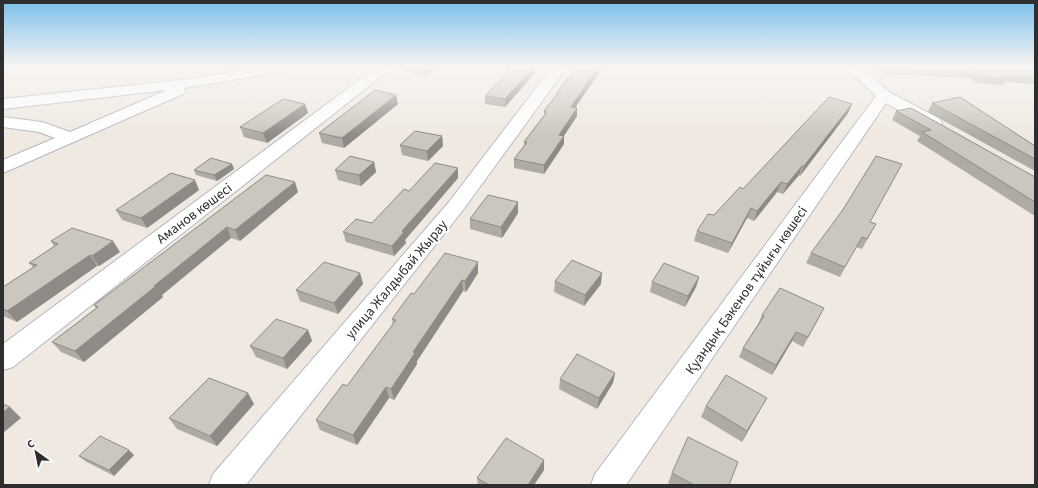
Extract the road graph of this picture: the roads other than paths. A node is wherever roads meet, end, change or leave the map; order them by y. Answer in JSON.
{"nodes":[{"id":1,"x":130,"y":90,"type":"edge"},
{"id":2,"x":181,"y":90,"type":"edge"},
{"id":3,"x":356,"y":90,"type":"edge"},
{"id":4,"x":543,"y":90,"type":"edge"},
{"id":5,"x":878,"y":90,"type":"edge"},
{"id":6,"x":884,"y":95,"type":"junction"},
{"id":7,"x":3,"y":104,"type":"edge"},
{"id":8,"x":3,"y":122,"type":"edge"},
{"id":9,"x":946,"y":130,"type":"edge"},
{"id":10,"x":70,"y":138,"type":"junction"},
{"id":11,"x":3,"y":167,"type":"edge"},
{"id":12,"x":3,"y":359,"type":"edge"},
{"id":13,"x":225,"y":485,"type":"edge"},
{"id":14,"x":607,"y":485,"type":"edge"}],
"edges":[{"from":1,"to":7,"type":"street"},
{"from":2,"to":10,"type":"street"},
{"from":3,"to":12,"type":"street","name":"Аманов көшесі"},
{"from":4,"to":13,"type":"street","name":"улица Жалдыбай Жырау"},
{"from":5,"to":6,"type":"street"},
{"from":6,"to":9,"type":"street"},
{"from":6,"to":14,"type":"street","name":"Қуандық Бәкенов тұйығы көшесі"},
{"from":8,"to":10,"type":"street"},
{"from":10,"to":11,"type":"street"}]}
